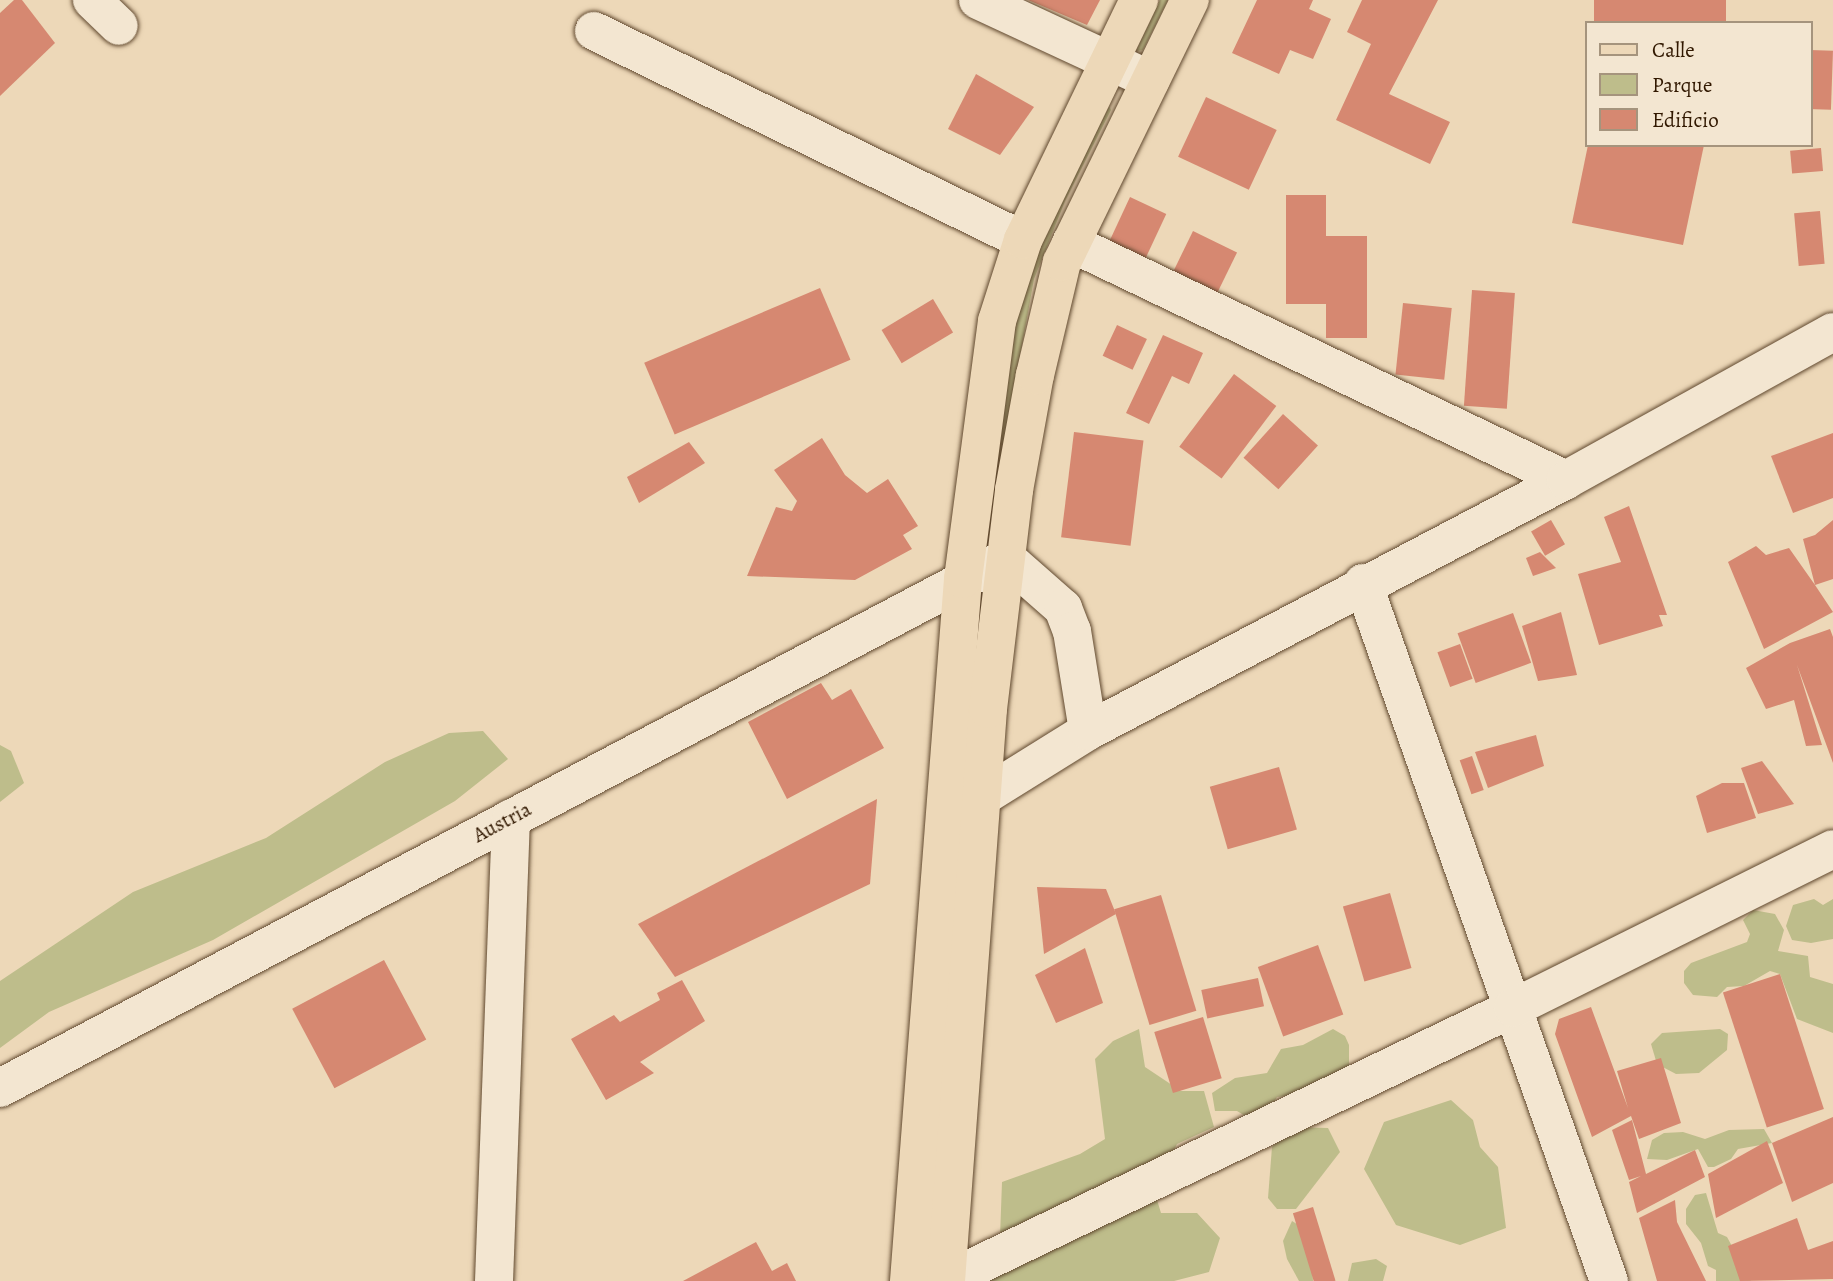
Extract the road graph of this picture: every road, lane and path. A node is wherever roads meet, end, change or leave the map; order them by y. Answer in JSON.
{"nodes":[{"id":1,"x":92,"y":0,"type":"edge"},
{"id":2,"x":978,"y":0,"type":"edge"},
{"id":3,"x":1139,"y":0,"type":"edge"},
{"id":4,"x":1190,"y":0,"type":"edge"},
{"id":5,"x":119,"y":26,"type":"dead end"},
{"id":6,"x":594,"y":31,"type":"dead end"},
{"id":7,"x":1109,"y":59,"type":"junction"},
{"id":8,"x":1150,"y":80,"type":"junction"},
{"id":9,"x":1023,"y":240,"type":"junction"},
{"id":10,"x":1071,"y":243,"type":"junction"},
{"id":11,"x":1833,"y":332,"type":"edge"},
{"id":12,"x":1566,"y":480,"type":"junction"},
{"id":13,"x":1006,"y":558,"type":"junction"},
{"id":14,"x":962,"y":579,"type":"junction"},
{"id":15,"x":1363,"y":583,"type":"junction"},
{"id":16,"x":1088,"y":731,"type":"junction"},
{"id":17,"x":984,"y":798,"type":"junction"},
{"id":18,"x":511,"y":818,"type":"junction"},
{"id":19,"x":943,"y":821,"type":"junction"},
{"id":20,"x":1833,"y":849,"type":"edge"},
{"id":21,"x":1513,"y":1008,"type":"junction"},
{"id":22,"x":0,"y":1088,"type":"edge"},
{"id":23,"x":494,"y":1281,"type":"edge"},
{"id":24,"x":909,"y":1281,"type":"edge"},
{"id":25,"x":946,"y":1281,"type":"edge"},
{"id":26,"x":1609,"y":1281,"type":"edge"}],
"edges":[{"from":1,"to":5,"type":"street"},
{"from":2,"to":7,"type":"street"},
{"from":3,"to":7,"type":"main road"},
{"from":4,"to":8,"type":"main road"},
{"from":6,"to":9,"type":"street"},
{"from":7,"to":8,"type":"street"},
{"from":7,"to":9,"type":"main road"},
{"from":8,"to":10,"type":"main road"},
{"from":9,"to":14,"type":"main road"},
{"from":10,"to":12,"type":"street"},
{"from":10,"to":13,"type":"main road"},
{"from":11,"to":12,"type":"street"},
{"from":12,"to":15,"type":"street"},
{"from":13,"to":14,"type":"street","name":"Austria"},
{"from":13,"to":16,"type":"street"},
{"from":13,"to":17,"type":"main road"},
{"from":14,"to":18,"type":"street","name":"Austria"},
{"from":14,"to":19,"type":"main road"},
{"from":15,"to":16,"type":"street"},
{"from":15,"to":21,"type":"street"},
{"from":16,"to":17,"type":"street"},
{"from":17,"to":19,"type":"street"},
{"from":17,"to":25,"type":"main road"},
{"from":18,"to":22,"type":"street","name":"Austria"},
{"from":18,"to":23,"type":"street"},
{"from":19,"to":24,"type":"main road"},
{"from":20,"to":21,"type":"street"},
{"from":21,"to":25,"type":"street"},
{"from":21,"to":26,"type":"street"}]}
